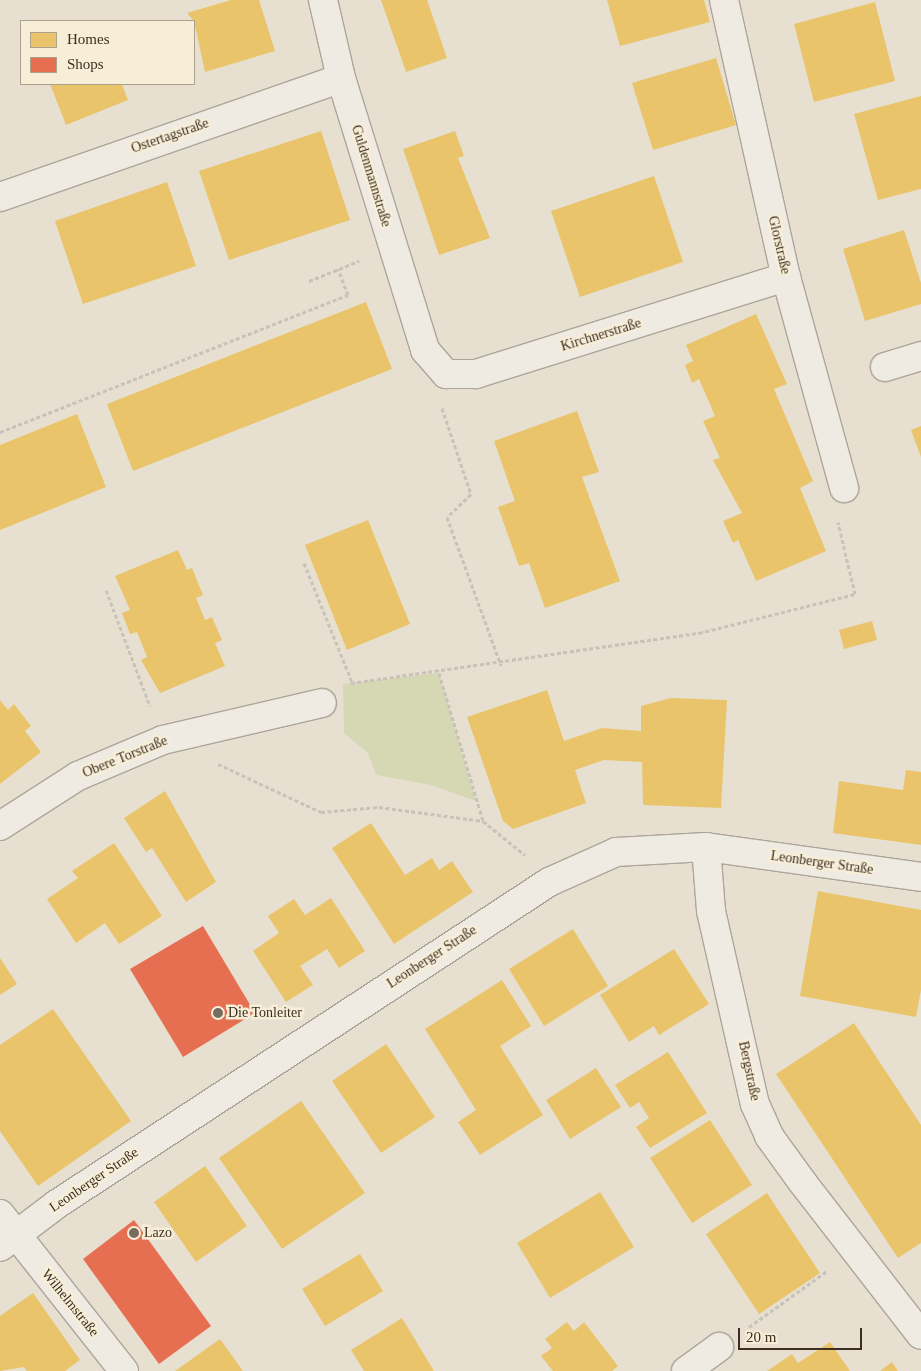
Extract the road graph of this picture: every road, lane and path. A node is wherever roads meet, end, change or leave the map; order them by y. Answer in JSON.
{"nodes":[{"id":1,"x":323,"y":0,"type":"edge"},
{"id":2,"x":724,"y":0,"type":"edge"},
{"id":3,"x":341,"y":78,"type":"junction"},
{"id":4,"x":0,"y":197,"type":"edge"},
{"id":5,"x":393,"y":248,"type":"junction"},
{"id":6,"x":338,"y":269,"type":"junction"},
{"id":7,"x":786,"y":277,"type":"junction"},
{"id":8,"x":309,"y":281,"type":"dead end"},
{"id":9,"x":921,"y":356,"type":"edge"},
{"id":10,"x":885,"y":367,"type":"dead end"},
{"id":11,"x":446,"y":374,"type":"junction"},
{"id":12,"x":0,"y":432,"type":"edge"},
{"id":13,"x":844,"y":488,"type":"joint"},
{"id":14,"x":304,"y":563,"type":"dead end"},
{"id":15,"x":106,"y":590,"type":"dead end"},
{"id":16,"x":501,"y":665,"type":"junction"},
{"id":17,"x":439,"y":673,"type":"junction"},
{"id":18,"x":352,"y":682,"type":"junction"},
{"id":19,"x":322,"y":703,"type":"joint"},
{"id":20,"x":163,"y":740,"type":"junction"},
{"id":21,"x":214,"y":762,"type":"dead end"},
{"id":22,"x":483,"y":821,"type":"junction"},
{"id":23,"x":0,"y":826,"type":"edge"},
{"id":24,"x":706,"y":847,"type":"junction"},
{"id":25,"x":921,"y":877,"type":"edge"},
{"id":26,"x":548,"y":882,"type":"junction"},
{"id":27,"x":5,"y":1232,"type":"edge"},
{"id":28,"x":855,"y":1250,"type":"junction"},
{"id":29,"x":921,"y":1335,"type":"edge"},
{"id":30,"x":719,"y":1347,"type":"joint"},
{"id":31,"x":124,"y":1371,"type":"edge"},
{"id":32,"x":686,"y":1371,"type":"edge"}],
"edges":[{"from":1,"to":3,"type":"street","name":"Guldenmannstraße"},
{"from":2,"to":7,"type":"street","name":"Glorstraße"},
{"from":3,"to":4,"type":"street","name":"Ostertagstraße"},
{"from":3,"to":5,"type":"street","name":"Guldenmannstraße"},
{"from":5,"to":6,"type":"path"},
{"from":5,"to":11,"type":"street","name":"Guldenmannstraße"},
{"from":6,"to":8,"type":"path"},
{"from":6,"to":12,"type":"path"},
{"from":7,"to":11,"type":"street","name":"Kirchnerstraße"},
{"from":7,"to":13,"type":"street","name":"Glorstraße"},
{"from":9,"to":10,"type":"street"},
{"from":11,"to":16,"type":"path"},
{"from":13,"to":16,"type":"path"},
{"from":14,"to":18,"type":"path"},
{"from":15,"to":20,"type":"path"},
{"from":16,"to":17,"type":"path"},
{"from":17,"to":18,"type":"path"},
{"from":17,"to":22,"type":"path"},
{"from":18,"to":19,"type":"path"},
{"from":19,"to":20,"type":"street","name":"Obere Torstraße"},
{"from":20,"to":23,"type":"street","name":"Obere Torstraße"},
{"from":21,"to":22,"type":"path"},
{"from":22,"to":26,"type":"path"},
{"from":24,"to":25,"type":"street","name":"Leonberger Straße"},
{"from":24,"to":26,"type":"street","name":"Leonberger Straße"},
{"from":24,"to":28,"type":"street","name":"Bergstraße"},
{"from":26,"to":27,"type":"street","name":"Leonberger Straße"},
{"from":27,"to":31,"type":"street","name":"Wilhelmstraße"},
{"from":28,"to":29,"type":"street","name":"Bergstraße"},
{"from":28,"to":30,"type":"path"},
{"from":30,"to":32,"type":"street"}]}
